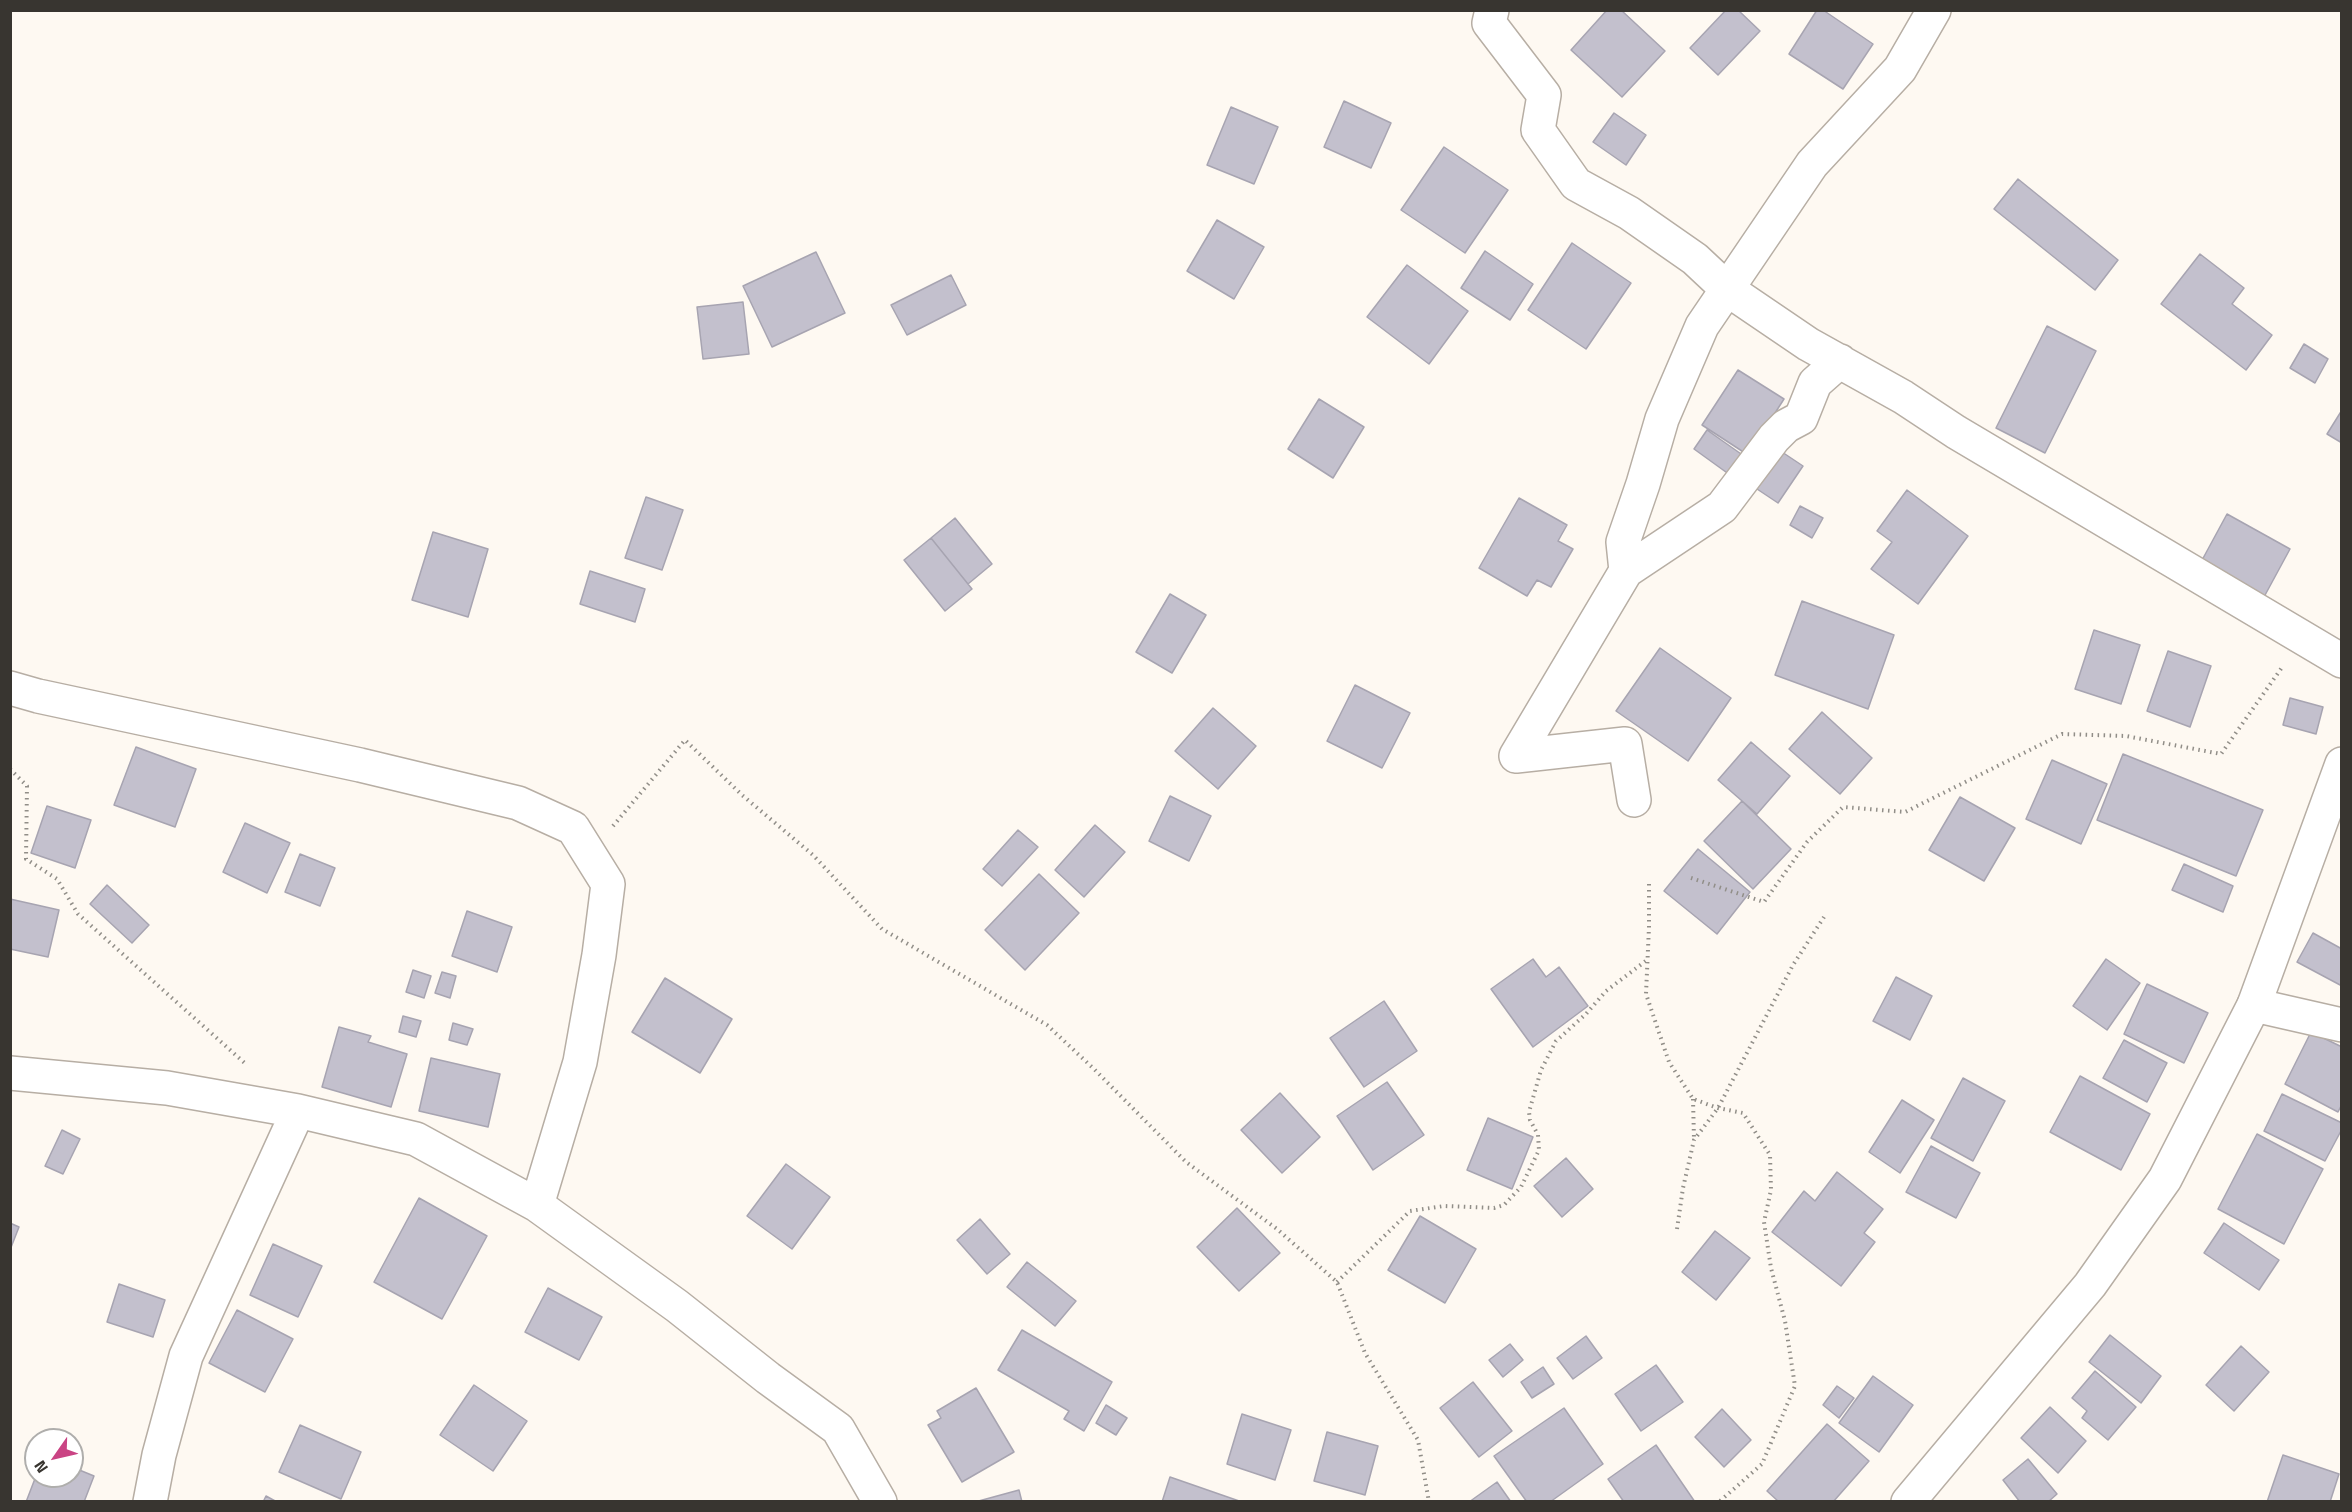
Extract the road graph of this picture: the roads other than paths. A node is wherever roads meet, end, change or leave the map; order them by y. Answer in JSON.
{"nodes":[{"id":1,"x":1492,"y":10,"type":"edge"},
{"id":2,"x":1934,"y":10,"type":"edge"},
{"id":3,"x":1727,"y":289,"type":"junction"},
{"id":4,"x":1839,"y":361,"type":"junction"},
{"id":5,"x":1626,"y":571,"type":"junction"},
{"id":6,"x":2342,"y":661,"type":"edge"},
{"id":7,"x":10,"y":688,"type":"edge"},
{"id":8,"x":2342,"y":764,"type":"edge"},
{"id":9,"x":1634,"y":800,"type":"dead end"},
{"id":10,"x":2254,"y":1005,"type":"junction"},
{"id":11,"x":2342,"y":1025,"type":"edge"},
{"id":12,"x":10,"y":1073,"type":"edge"},
{"id":13,"x":298,"y":1111,"type":"junction"},
{"id":14,"x":537,"y":1206,"type":"junction"},
{"id":15,"x":150,"y":1502,"type":"edge"},
{"id":16,"x":880,"y":1502,"type":"edge"},
{"id":17,"x":1908,"y":1502,"type":"edge"}],
"edges":[{"from":1,"to":3,"type":"street"},
{"from":2,"to":3,"type":"street"},
{"from":3,"to":4,"type":"street"},
{"from":3,"to":5,"type":"street"},
{"from":4,"to":5,"type":"street"},
{"from":4,"to":6,"type":"street"},
{"from":5,"to":9,"type":"street"},
{"from":7,"to":14,"type":"street"},
{"from":8,"to":10,"type":"street"},
{"from":10,"to":11,"type":"street"},
{"from":10,"to":17,"type":"street"},
{"from":12,"to":13,"type":"street"},
{"from":13,"to":14,"type":"street"},
{"from":13,"to":15,"type":"street"},
{"from":14,"to":16,"type":"street"}]}
